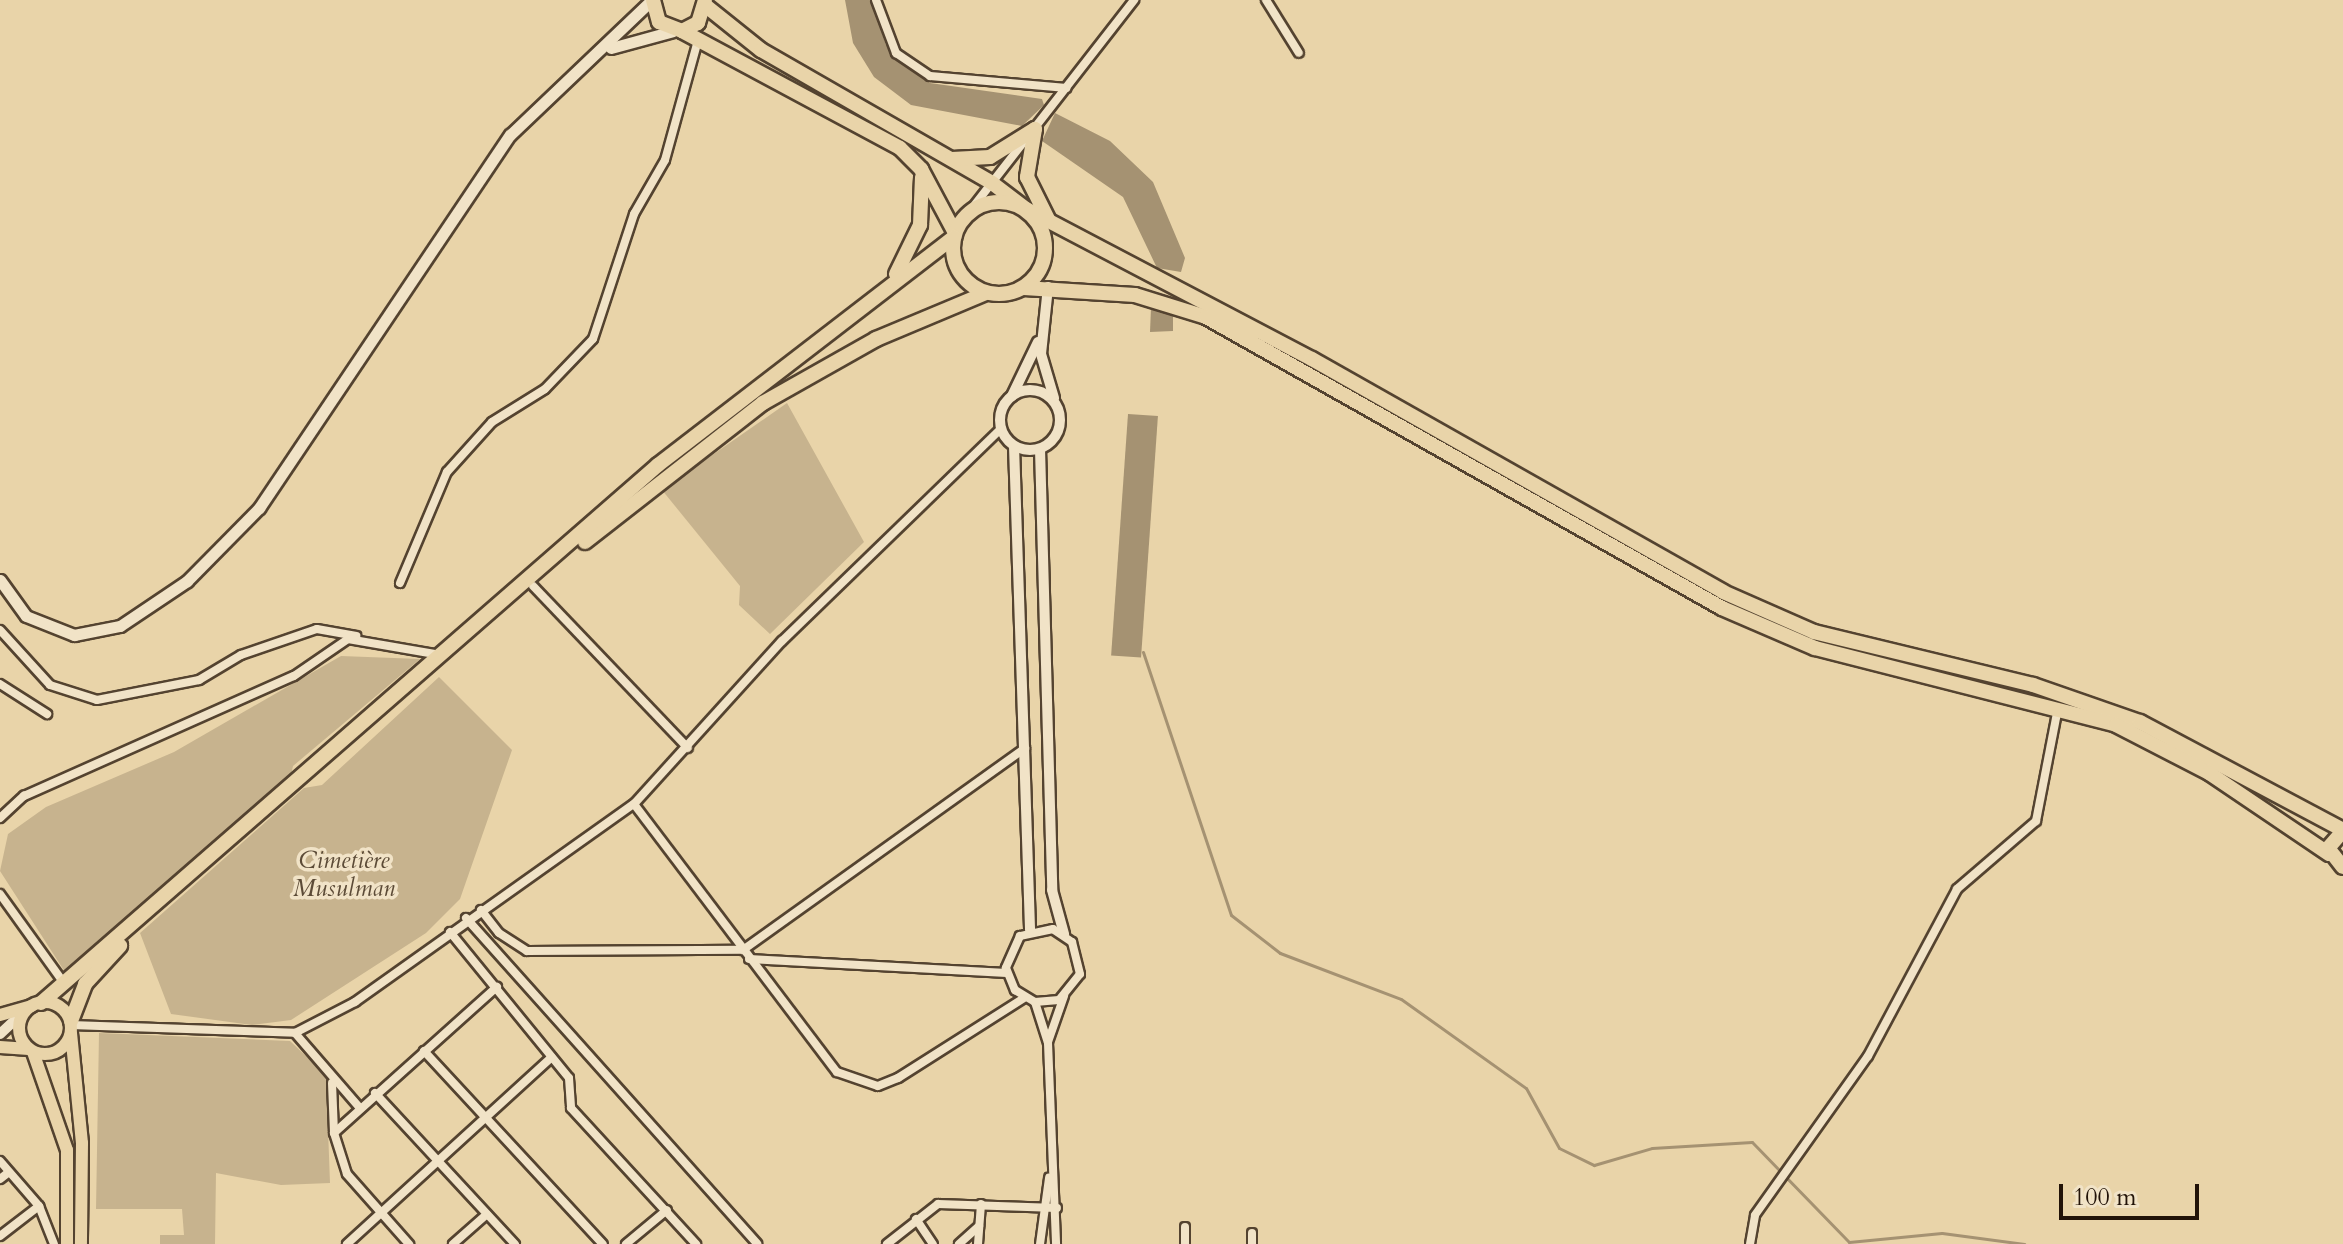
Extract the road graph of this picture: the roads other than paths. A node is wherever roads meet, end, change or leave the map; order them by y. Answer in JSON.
{"nodes":[{"id":1,"x":652,"y":0,"type":"edge"},
{"id":2,"x":876,"y":0,"type":"edge"},
{"id":3,"x":1134,"y":0,"type":"edge"},
{"id":4,"x":1266,"y":0,"type":"edge"},
{"id":5,"x":705,"y":3,"type":"edge"},
{"id":6,"x":678,"y":31,"type":"junction"},
{"id":7,"x":698,"y":39,"type":"junction"},
{"id":8,"x":603,"y":50,"type":"junction"},
{"id":9,"x":1299,"y":53,"type":"dead end"},
{"id":10,"x":1066,"y":88,"type":"junction"},
{"id":11,"x":1035,"y":129,"type":"junction"},
{"id":12,"x":950,"y":159,"type":"junction"},
{"id":13,"x":921,"y":169,"type":"junction"},
{"id":14,"x":992,"y":183,"type":"junction"},
{"id":15,"x":1026,"y":209,"type":"junction"},
{"id":16,"x":966,"y":216,"type":"junction"},
{"id":17,"x":1048,"y":220,"type":"junction"},
{"id":18,"x":955,"y":235,"type":"junction"},
{"id":19,"x":1048,"y":287,"type":"junction"},
{"id":20,"x":1024,"y":288,"type":"junction"},
{"id":21,"x":882,"y":289,"type":"junction"},
{"id":22,"x":986,"y":293,"type":"junction"},
{"id":23,"x":1041,"y":337,"type":"junction"},
{"id":24,"x":1012,"y":396,"type":"junction"},
{"id":25,"x":1056,"y":402,"type":"junction"},
{"id":26,"x":1001,"y":429,"type":"junction"},
{"id":27,"x":1014,"y":446,"type":"junction"},
{"id":28,"x":1040,"y":449,"type":"junction"},
{"id":29,"x":0,"y":580,"type":"edge"},
{"id":30,"x":400,"y":583,"type":"dead end"},
{"id":31,"x":533,"y":586,"type":"junction"},
{"id":32,"x":0,"y":630,"type":"edge"},
{"id":33,"x":356,"y":637,"type":"junction"},
{"id":34,"x":441,"y":655,"type":"junction"},
{"id":35,"x":0,"y":684,"type":"edge"},
{"id":36,"x":2058,"y":705,"type":"junction"},
{"id":37,"x":47,"y":714,"type":"dead end"},
{"id":38,"x":688,"y":748,"type":"junction"},
{"id":39,"x":1025,"y":748,"type":"junction"},
{"id":40,"x":634,"y":804,"type":"junction"},
{"id":41,"x":0,"y":818,"type":"edge"},
{"id":42,"x":2343,"y":830,"type":"edge"},
{"id":43,"x":2329,"y":854,"type":"junction"},
{"id":44,"x":2343,"y":867,"type":"edge"},
{"id":45,"x":0,"y":894,"type":"edge"},
{"id":46,"x":481,"y":910,"type":"junction"},
{"id":47,"x":466,"y":918,"type":"junction"},
{"id":48,"x":1030,"y":930,"type":"junction"},
{"id":49,"x":450,"y":932,"type":"junction"},
{"id":50,"x":1064,"y":934,"type":"junction"},
{"id":51,"x":743,"y":950,"type":"junction"},
{"id":52,"x":749,"y":959,"type":"junction"},
{"id":53,"x":1007,"y":973,"type":"junction"},
{"id":54,"x":64,"y":983,"type":"junction"},
{"id":55,"x":497,"y":987,"type":"junction"},
{"id":56,"x":1064,"y":996,"type":"junction"},
{"id":57,"x":1024,"y":998,"type":"junction"},
{"id":58,"x":1035,"y":1002,"type":"junction"},
{"id":59,"x":33,"y":1006,"type":"junction"},
{"id":60,"x":0,"y":1015,"type":"edge"},
{"id":61,"x":71,"y":1026,"type":"junction"},
{"id":62,"x":295,"y":1033,"type":"junction"},
{"id":63,"x":0,"y":1034,"type":"edge"},
{"id":64,"x":1048,"y":1043,"type":"junction"},
{"id":65,"x":0,"y":1047,"type":"edge"},
{"id":66,"x":31,"y":1051,"type":"junction"},
{"id":67,"x":424,"y":1051,"type":"junction"},
{"id":68,"x":552,"y":1057,"type":"junction"},
{"id":69,"x":332,"y":1083,"type":"junction"},
{"id":70,"x":375,"y":1093,"type":"junction"},
{"id":71,"x":359,"y":1107,"type":"junction"},
{"id":72,"x":486,"y":1116,"type":"junction"},
{"id":73,"x":334,"y":1133,"type":"junction"},
{"id":74,"x":0,"y":1161,"type":"edge"},
{"id":75,"x":437,"y":1161,"type":"junction"},
{"id":76,"x":9,"y":1172,"type":"junction"},
{"id":77,"x":1050,"y":1176,"type":"junction"},
{"id":78,"x":0,"y":1179,"type":"edge"},
{"id":79,"x":981,"y":1204,"type":"junction"},
{"id":80,"x":39,"y":1206,"type":"junction"},
{"id":81,"x":1041,"y":1207,"type":"junction"},
{"id":82,"x":1057,"y":1208,"type":"junction"},
{"id":83,"x":667,"y":1210,"type":"junction"},
{"id":84,"x":379,"y":1213,"type":"junction"},
{"id":85,"x":487,"y":1214,"type":"junction"},
{"id":86,"x":916,"y":1219,"type":"junction"},
{"id":87,"x":979,"y":1225,"type":"junction"},
{"id":88,"x":1185,"y":1227,"type":"dead end"},
{"id":89,"x":1252,"y":1233,"type":"dead end"},
{"id":90,"x":0,"y":1236,"type":"edge"},
{"id":91,"x":54,"y":1244,"type":"edge"},
{"id":92,"x":67,"y":1244,"type":"edge"},
{"id":93,"x":81,"y":1244,"type":"edge"},
{"id":94,"x":347,"y":1244,"type":"edge"},
{"id":95,"x":409,"y":1244,"type":"edge"},
{"id":96,"x":453,"y":1244,"type":"edge"},
{"id":97,"x":515,"y":1244,"type":"edge"},
{"id":98,"x":603,"y":1244,"type":"edge"},
{"id":99,"x":626,"y":1244,"type":"edge"},
{"id":100,"x":696,"y":1244,"type":"edge"},
{"id":101,"x":757,"y":1244,"type":"edge"},
{"id":102,"x":887,"y":1244,"type":"edge"},
{"id":103,"x":933,"y":1244,"type":"edge"},
{"id":104,"x":959,"y":1244,"type":"edge"},
{"id":105,"x":978,"y":1244,"type":"edge"},
{"id":106,"x":1040,"y":1244,"type":"edge"},
{"id":107,"x":1056,"y":1244,"type":"edge"},
{"id":108,"x":1185,"y":1244,"type":"edge"},
{"id":109,"x":1252,"y":1244,"type":"edge"},
{"id":110,"x":1750,"y":1244,"type":"edge"}],
"edges":[{"from":1,"to":6,"type":"highway"},
{"from":1,"to":8,"type":"main road"},
{"from":2,"to":10,"type":"street"},
{"from":3,"to":10,"type":"street"},
{"from":4,"to":9,"type":"street"},
{"from":5,"to":6,"type":"highway"},
{"from":5,"to":12,"type":"highway"},
{"from":6,"to":7,"type":"highway"},
{"from":6,"to":8,"type":"main road"},
{"from":7,"to":13,"type":"highway"},
{"from":7,"to":30,"type":"street"},
{"from":8,"to":29,"type":"main road"},
{"from":10,"to":11,"type":"street"},
{"from":11,"to":12,"type":"highway"},
{"from":11,"to":14,"type":"street"},
{"from":11,"to":17,"type":"highway"},
{"from":12,"to":14,"type":"highway"},
{"from":13,"to":18,"type":"highway"},
{"from":13,"to":21,"type":"highway"},
{"from":14,"to":15,"type":"highway"},
{"from":14,"to":16,"type":"street"},
{"from":15,"to":16,"type":"highway"},
{"from":15,"to":17,"type":"highway"},
{"from":15,"to":20,"type":"highway"},
{"from":16,"to":18,"type":"highway"},
{"from":17,"to":42,"type":"highway"},
{"from":18,"to":21,"type":"highway"},
{"from":18,"to":22,"type":"highway"},
{"from":19,"to":20,"type":"highway"},
{"from":19,"to":23,"type":"street"},
{"from":19,"to":36,"type":"highway"},
{"from":20,"to":22,"type":"highway"},
{"from":21,"to":34,"type":"highway"},
{"from":22,"to":31,"type":"highway"},
{"from":23,"to":24,"type":"street"},
{"from":23,"to":25,"type":"street"},
{"from":24,"to":25,"type":"street"},
{"from":24,"to":26,"type":"street"},
{"from":25,"to":28,"type":"street"},
{"from":26,"to":27,"type":"street"},
{"from":26,"to":38,"type":"street"},
{"from":27,"to":28,"type":"street"},
{"from":27,"to":39,"type":"street"},
{"from":28,"to":50,"type":"street"},
{"from":31,"to":38,"type":"street"},
{"from":31,"to":61,"type":"highway"},
{"from":32,"to":33,"type":"street"},
{"from":33,"to":34,"type":"street"},
{"from":33,"to":41,"type":"street"},
{"from":34,"to":54,"type":"highway"},
{"from":35,"to":37,"type":"street"},
{"from":36,"to":43,"type":"highway"},
{"from":36,"to":110,"type":"street"},
{"from":38,"to":40,"type":"street"},
{"from":39,"to":48,"type":"street"},
{"from":39,"to":51,"type":"street"},
{"from":40,"to":46,"type":"street"},
{"from":40,"to":51,"type":"street"},
{"from":42,"to":43,"type":"highway"},
{"from":43,"to":44,"type":"highway"},
{"from":45,"to":54,"type":"street"},
{"from":46,"to":47,"type":"street"},
{"from":46,"to":51,"type":"street"},
{"from":47,"to":49,"type":"street"},
{"from":47,"to":101,"type":"street"},
{"from":48,"to":50,"type":"street"},
{"from":48,"to":53,"type":"street"},
{"from":49,"to":55,"type":"street"},
{"from":49,"to":62,"type":"street"},
{"from":50,"to":56,"type":"street"},
{"from":51,"to":52,"type":"street"},
{"from":52,"to":53,"type":"street"},
{"from":52,"to":57,"type":"street"},
{"from":53,"to":57,"type":"street"},
{"from":54,"to":59,"type":"highway"},
{"from":55,"to":67,"type":"street"},
{"from":55,"to":68,"type":"street"},
{"from":56,"to":58,"type":"street"},
{"from":56,"to":64,"type":"street"},
{"from":57,"to":58,"type":"street"},
{"from":58,"to":64,"type":"street"},
{"from":59,"to":60,"type":"main road"},
{"from":59,"to":61,"type":"main road"},
{"from":59,"to":63,"type":"street"},
{"from":59,"to":66,"type":"main road"},
{"from":61,"to":62,"type":"street"},
{"from":61,"to":66,"type":"main road"},
{"from":61,"to":93,"type":"main road"},
{"from":62,"to":69,"type":"street"},
{"from":64,"to":77,"type":"street"},
{"from":65,"to":66,"type":"main road"},
{"from":66,"to":92,"type":"main road"},
{"from":67,"to":70,"type":"street"},
{"from":67,"to":72,"type":"street"},
{"from":68,"to":72,"type":"street"},
{"from":68,"to":83,"type":"street"},
{"from":69,"to":71,"type":"street"},
{"from":69,"to":73,"type":"street"},
{"from":70,"to":71,"type":"street"},
{"from":70,"to":75,"type":"street"},
{"from":71,"to":73,"type":"street"},
{"from":72,"to":75,"type":"street"},
{"from":72,"to":98,"type":"street"},
{"from":73,"to":84,"type":"street"},
{"from":74,"to":76,"type":"street"},
{"from":75,"to":84,"type":"street"},
{"from":75,"to":85,"type":"street"},
{"from":76,"to":78,"type":"street"},
{"from":76,"to":80,"type":"street"},
{"from":77,"to":81,"type":"street"},
{"from":77,"to":82,"type":"street"},
{"from":79,"to":81,"type":"street"},
{"from":79,"to":86,"type":"street"},
{"from":79,"to":87,"type":"street"},
{"from":80,"to":90,"type":"street"},
{"from":80,"to":91,"type":"street"},
{"from":81,"to":82,"type":"street"},
{"from":81,"to":106,"type":"street"},
{"from":82,"to":107,"type":"street"},
{"from":83,"to":99,"type":"street"},
{"from":83,"to":100,"type":"street"},
{"from":84,"to":94,"type":"street"},
{"from":84,"to":95,"type":"street"},
{"from":85,"to":96,"type":"street"},
{"from":85,"to":97,"type":"street"},
{"from":86,"to":102,"type":"street"},
{"from":86,"to":103,"type":"street"},
{"from":87,"to":104,"type":"street"},
{"from":87,"to":105,"type":"street"},
{"from":88,"to":108,"type":"street"},
{"from":89,"to":109,"type":"street"}]}
